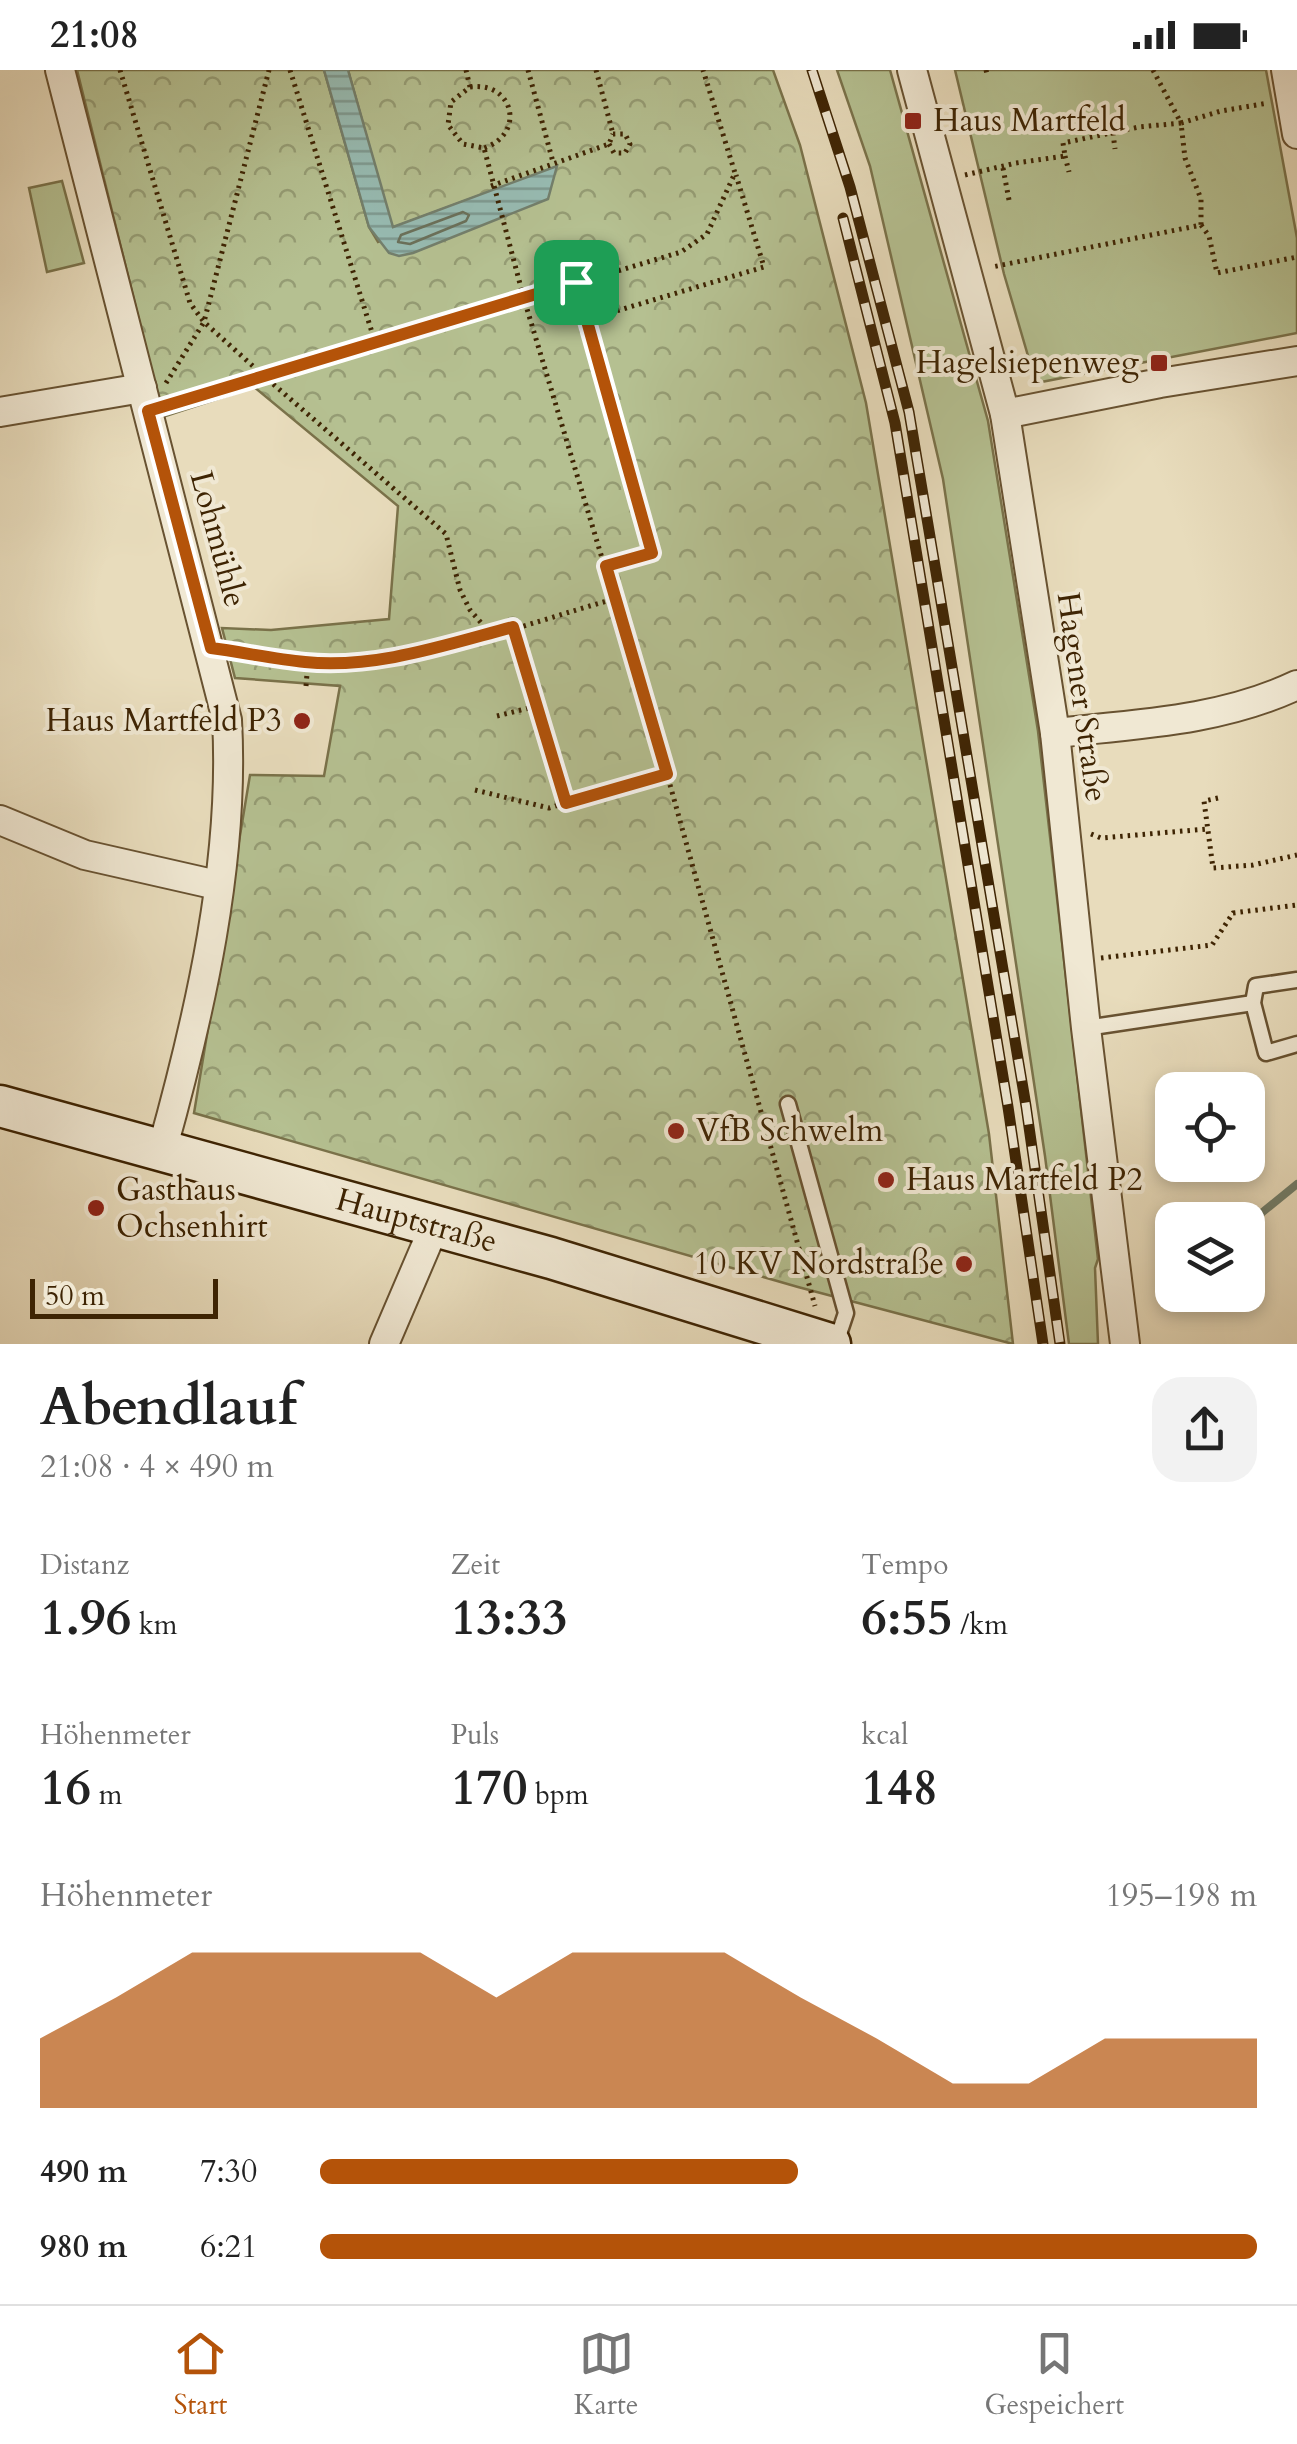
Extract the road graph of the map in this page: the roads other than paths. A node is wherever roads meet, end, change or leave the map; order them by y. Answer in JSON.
{"nodes":[{"id":1,"x":60,"y":70,"type":"edge"},
{"id":2,"x":912,"y":70,"type":"edge"},
{"id":3,"x":1286,"y":70,"type":"edge"},
{"id":4,"x":1297,"y":134,"type":"edge"},
{"id":5,"x":1297,"y":361,"type":"edge"},
{"id":6,"x":145,"y":400,"type":"junction"},
{"id":7,"x":0,"y":412,"type":"edge"},
{"id":8,"x":1006,"y":414,"type":"junction"},
{"id":9,"x":1297,"y":685,"type":"edge"},
{"id":10,"x":1055,"y":733,"type":"junction"},
{"id":11,"x":0,"y":820,"type":"edge"},
{"id":12,"x":218,"y":885,"type":"junction"},
{"id":13,"x":1297,"y":980,"type":"edge"},
{"id":14,"x":1252,"y":1004,"type":"junction"},
{"id":15,"x":1086,"y":1028,"type":"junction"},
{"id":16,"x":1297,"y":1044,"type":"edge"},
{"id":17,"x":788,"y":1104,"type":"dead end"},
{"id":18,"x":0,"y":1106,"type":"edge"},
{"id":19,"x":162,"y":1150,"type":"junction"},
{"id":20,"x":435,"y":1225,"type":"junction"},
{"id":21,"x":384,"y":1344,"type":"edge"},
{"id":22,"x":830,"y":1344,"type":"edge"},
{"id":23,"x":1125,"y":1344,"type":"edge"}],
"edges":[{"from":1,"to":6,"type":"street","name":"Lohmühle"},
{"from":2,"to":8,"type":"street","name":"Hagener Straße"},
{"from":3,"to":4,"type":"street"},
{"from":5,"to":8,"type":"street"},
{"from":6,"to":7,"type":"street"},
{"from":6,"to":12,"type":"street","name":"Lohmühle"},
{"from":8,"to":10,"type":"street","name":"Hagener Straße"},
{"from":9,"to":10,"type":"street"},
{"from":10,"to":15,"type":"street","name":"Hagener Straße"},
{"from":11,"to":12,"type":"street"},
{"from":12,"to":19,"type":"street","name":"Lohmühle"},
{"from":13,"to":14,"type":"lane"},
{"from":14,"to":15,"type":"lane"},
{"from":14,"to":16,"type":"lane"},
{"from":15,"to":23,"type":"street","name":"Hagener Straße"},
{"from":17,"to":22,"type":"lane"},
{"from":18,"to":19,"type":"main road","name":"Hauptstraße"},
{"from":19,"to":20,"type":"main road","name":"Hauptstraße"},
{"from":20,"to":21,"type":"street"},
{"from":20,"to":22,"type":"main road","name":"Hauptstraße"}]}
